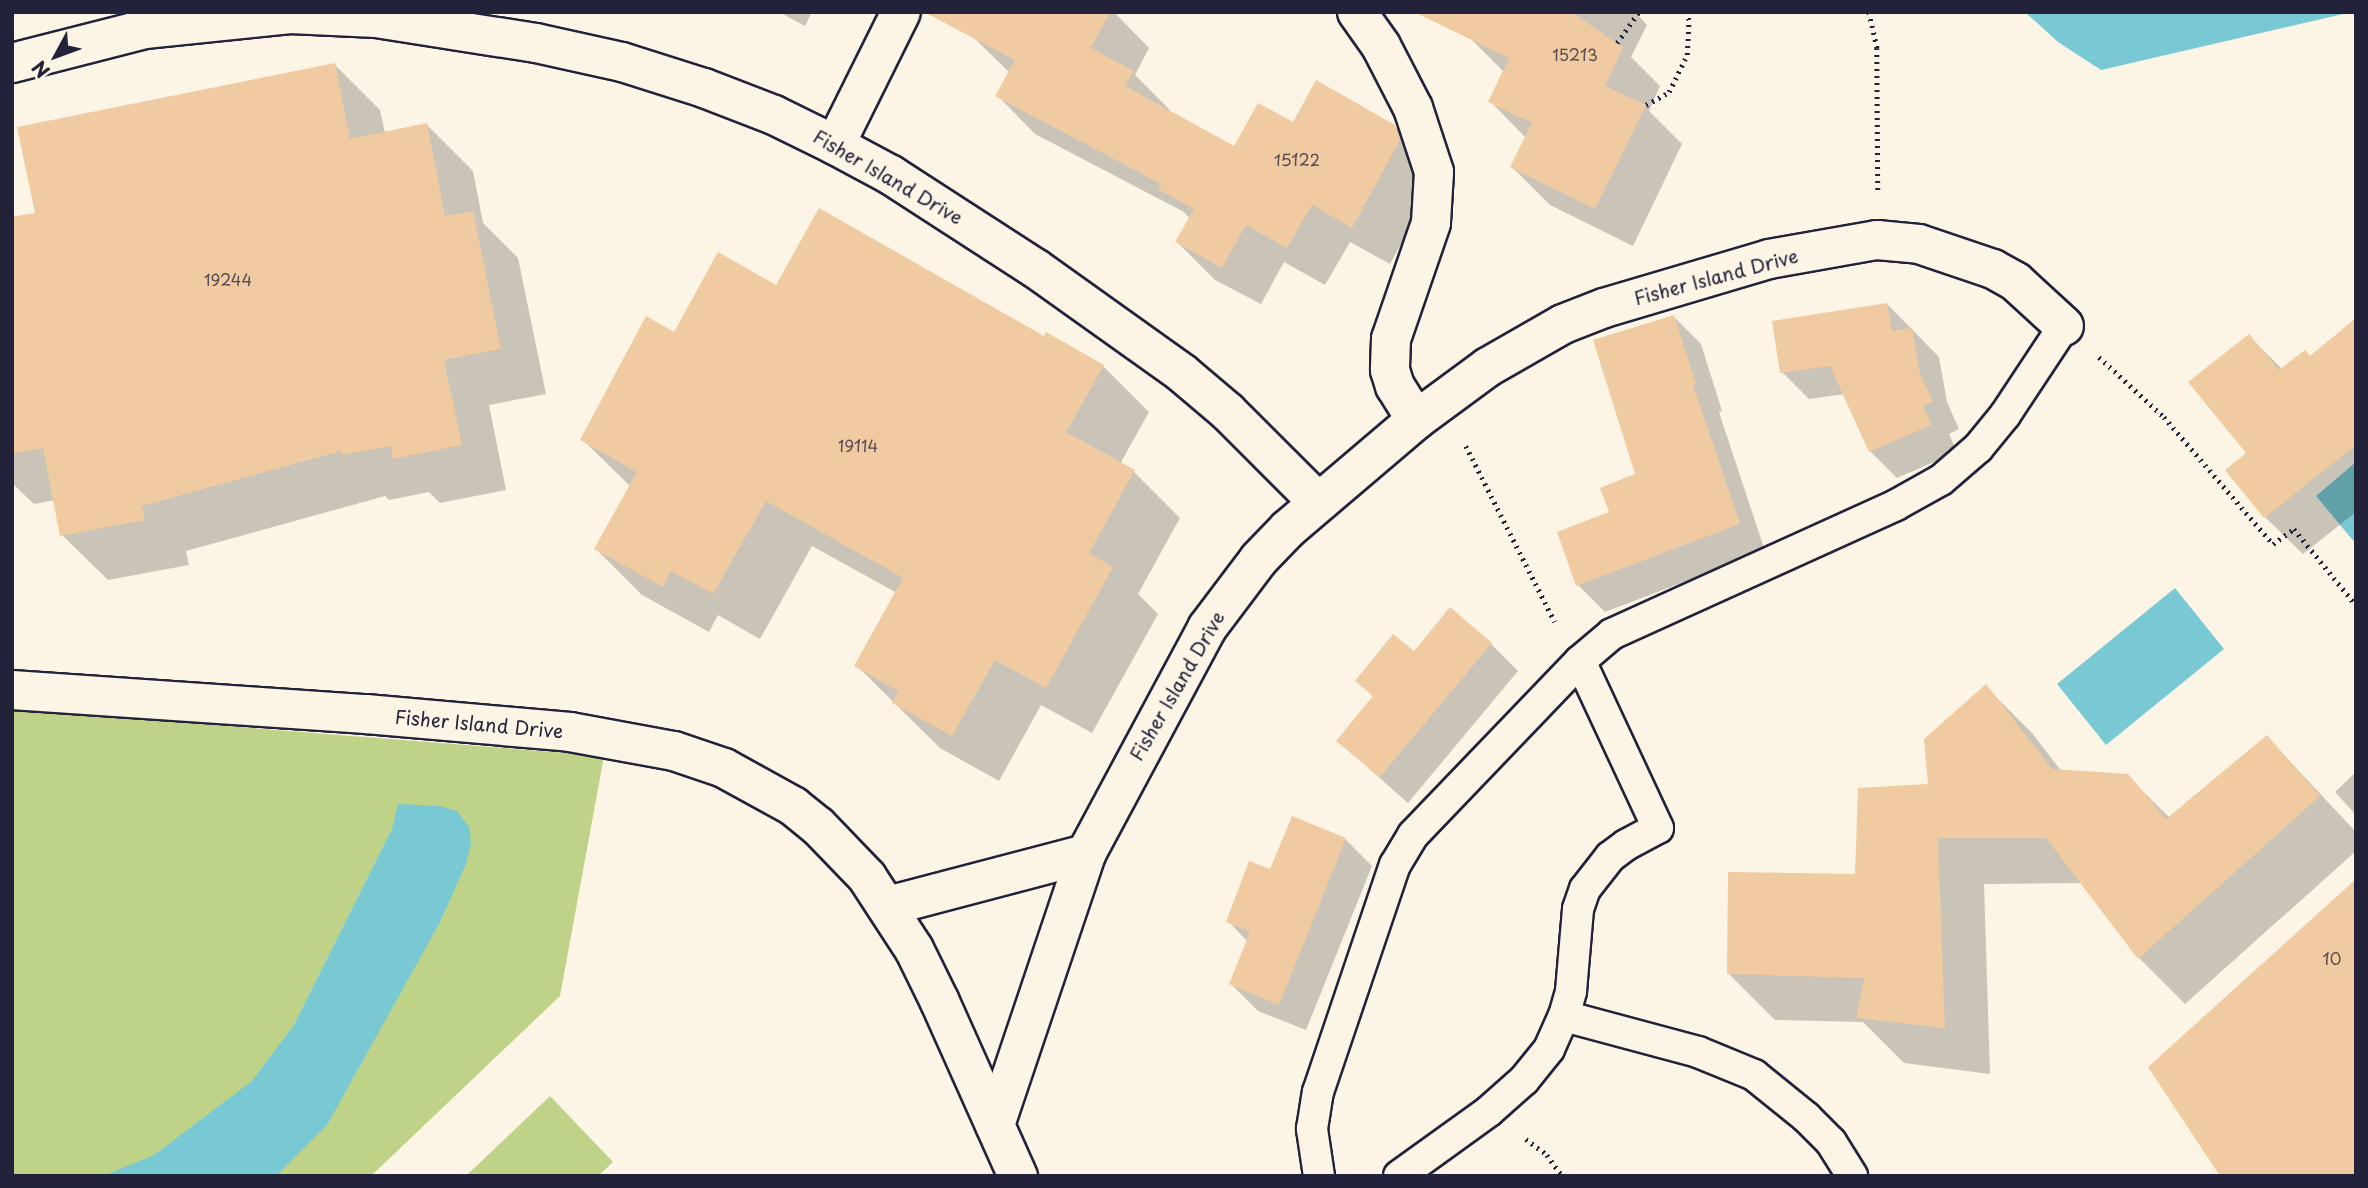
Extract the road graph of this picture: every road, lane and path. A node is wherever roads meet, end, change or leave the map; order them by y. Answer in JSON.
{"nodes":[{"id":1,"x":901,"y":12,"type":"edge"},
{"id":2,"x":1357,"y":12,"type":"edge"},
{"id":3,"x":1639,"y":12,"type":"edge"},
{"id":4,"x":1686,"y":12,"type":"edge"},
{"id":5,"x":1868,"y":12,"type":"edge"},
{"id":6,"x":376,"y":15,"type":"edge"},
{"id":7,"x":1617,"y":43,"type":"dead end"},
{"id":8,"x":12,"y":63,"type":"edge"},
{"id":9,"x":1646,"y":105,"type":"dead end"},
{"id":10,"x":835,"y":145,"type":"junction"},
{"id":11,"x":1877,"y":240,"type":"junction"},
{"id":12,"x":2064,"y":326,"type":"junction"},
{"id":13,"x":1428,"y":411,"type":"junction"},
{"id":14,"x":1318,"y":502,"type":"junction"},
{"id":15,"x":2356,"y":605,"type":"edge"},
{"id":16,"x":1580,"y":661,"type":"junction"},
{"id":17,"x":12,"y":690,"type":"edge"},
{"id":18,"x":1086,"y":854,"type":"junction"},
{"id":19,"x":888,"y":906,"type":"junction"},
{"id":20,"x":1564,"y":1016,"type":"junction"},
{"id":21,"x":995,"y":1125,"type":"junction"},
{"id":22,"x":1018,"y":1176,"type":"edge"},
{"id":23,"x":1319,"y":1176,"type":"edge"},
{"id":24,"x":1399,"y":1176,"type":"edge"},
{"id":25,"x":1852,"y":1176,"type":"edge"}],
"edges":[{"from":1,"to":10,"type":"street"},
{"from":2,"to":13,"type":"street"},
{"from":3,"to":7,"type":"path"},
{"from":4,"to":9,"type":"path"},
{"from":5,"to":11,"type":"path"},
{"from":6,"to":8,"type":"street","name":"Fisher Island Drive"},
{"from":6,"to":10,"type":"street","name":"Fisher Island Drive"},
{"from":10,"to":14,"type":"street","name":"Fisher Island Drive"},
{"from":11,"to":12,"type":"street","name":"Fisher Island Drive"},
{"from":11,"to":13,"type":"street","name":"Fisher Island Drive"},
{"from":12,"to":15,"type":"path"},
{"from":12,"to":16,"type":"lane"},
{"from":13,"to":14,"type":"street","name":"Fisher Island Drive"},
{"from":13,"to":16,"type":"path"},
{"from":14,"to":18,"type":"street","name":"Fisher Island Drive"},
{"from":16,"to":20,"type":"lane"},
{"from":16,"to":23,"type":"lane"},
{"from":17,"to":19,"type":"street","name":"Fisher Island Drive"},
{"from":18,"to":19,"type":"street"},
{"from":18,"to":21,"type":"street","name":"Fisher Island Drive"},
{"from":19,"to":21,"type":"street","name":"Fisher Island Drive"},
{"from":20,"to":24,"type":"lane"},
{"from":20,"to":25,"type":"lane"},
{"from":21,"to":22,"type":"street","name":"Fisher Island Drive"}]}
